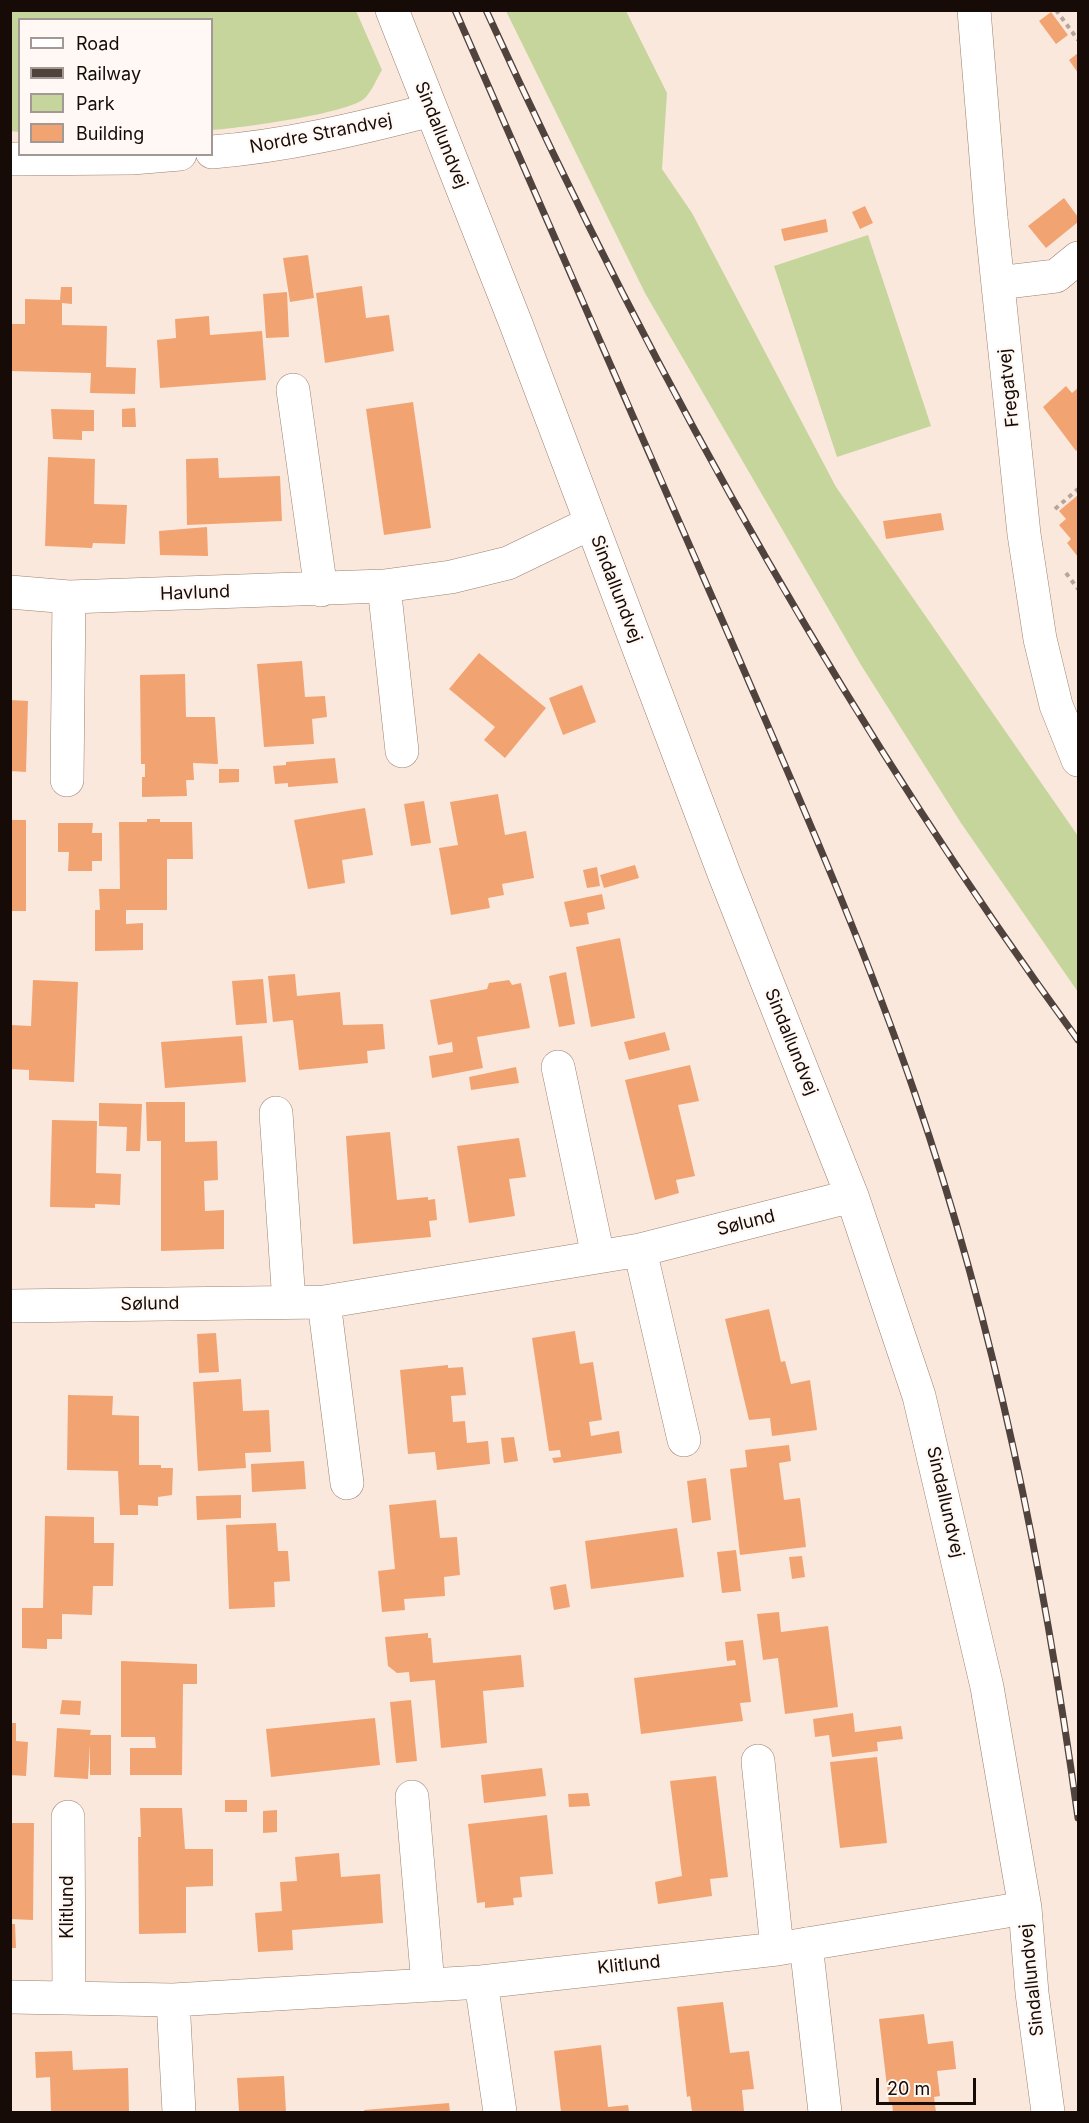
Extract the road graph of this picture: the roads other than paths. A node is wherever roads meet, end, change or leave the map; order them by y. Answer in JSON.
{"nodes":[{"id":1,"x":392,"y":10,"type":"edge"},
{"id":2,"x":974,"y":10,"type":"edge"},
{"id":3,"x":430,"y":110,"type":"junction"},
{"id":4,"x":213,"y":152,"type":"edge"},
{"id":5,"x":156,"y":156,"type":"edge"},
{"id":6,"x":10,"y":159,"type":"edge"},
{"id":7,"x":1078,"y":258,"type":"edge"},
{"id":8,"x":998,"y":283,"type":"junction"},
{"id":9,"x":293,"y":390,"type":"dead end"},
{"id":10,"x":591,"y":523,"type":"junction"},
{"id":11,"x":384,"y":586,"type":"junction"},
{"id":12,"x":321,"y":590,"type":"junction"},
{"id":13,"x":10,"y":592,"type":"edge"},
{"id":14,"x":69,"y":597,"type":"junction"},
{"id":15,"x":402,"y":751,"type":"dead end"},
{"id":16,"x":1078,"y":760,"type":"edge"},
{"id":17,"x":67,"y":780,"type":"dead end"},
{"id":18,"x":558,"y":1067,"type":"dead end"},
{"id":19,"x":276,"y":1113,"type":"dead end"},
{"id":20,"x":852,"y":1196,"type":"junction"},
{"id":21,"x":640,"y":1250,"type":"junction"},
{"id":22,"x":598,"y":1256,"type":"junction"},
{"id":23,"x":289,"y":1302,"type":"junction"},
{"id":24,"x":324,"y":1302,"type":"junction"},
{"id":25,"x":10,"y":1306,"type":"edge"},
{"id":26,"x":684,"y":1440,"type":"dead end"},
{"id":27,"x":347,"y":1483,"type":"dead end"},
{"id":28,"x":758,"y":1761,"type":"dead end"},
{"id":29,"x":412,"y":1797,"type":"dead end"},
{"id":30,"x":68,"y":1817,"type":"dead end"},
{"id":31,"x":1025,"y":1908,"type":"junction"},
{"id":32,"x":792,"y":1946,"type":"junction"},
{"id":33,"x":481,"y":1982,"type":"junction"},
{"id":34,"x":428,"y":1985,"type":"junction"},
{"id":35,"x":10,"y":1997,"type":"edge"},
{"id":36,"x":69,"y":1998,"type":"junction"},
{"id":37,"x":173,"y":2000,"type":"junction"},
{"id":38,"x":179,"y":2112,"type":"edge"},
{"id":39,"x":500,"y":2112,"type":"edge"},
{"id":40,"x":825,"y":2112,"type":"edge"},
{"id":41,"x":1048,"y":2112,"type":"edge"}],
"edges":[{"from":1,"to":3,"type":"street","name":"Sindallundvej"},
{"from":2,"to":8,"type":"street","name":"Fregatvej"},
{"from":3,"to":4,"type":"street","name":"Nordre Strandvej"},
{"from":3,"to":10,"type":"street","name":"Sindallundvej"},
{"from":5,"to":6,"type":"street"},
{"from":7,"to":8,"type":"street"},
{"from":8,"to":16,"type":"street","name":"Fregatvej"},
{"from":9,"to":12,"type":"street"},
{"from":10,"to":11,"type":"street","name":"Havlund"},
{"from":10,"to":20,"type":"street","name":"Sindallundvej"},
{"from":11,"to":12,"type":"street","name":"Havlund"},
{"from":11,"to":15,"type":"street"},
{"from":12,"to":14,"type":"street","name":"Havlund"},
{"from":13,"to":14,"type":"street","name":"Havlund"},
{"from":14,"to":17,"type":"street"},
{"from":18,"to":22,"type":"street"},
{"from":19,"to":23,"type":"street"},
{"from":20,"to":21,"type":"street","name":"Sølund"},
{"from":20,"to":31,"type":"street","name":"Sindallundvej"},
{"from":21,"to":22,"type":"street","name":"Sølund"},
{"from":21,"to":26,"type":"street"},
{"from":22,"to":24,"type":"street","name":"Sølund"},
{"from":23,"to":24,"type":"street","name":"Sølund"},
{"from":23,"to":25,"type":"street","name":"Sølund"},
{"from":24,"to":27,"type":"street"},
{"from":28,"to":32,"type":"street"},
{"from":29,"to":34,"type":"street"},
{"from":30,"to":36,"type":"street","name":"Klitlund"},
{"from":31,"to":32,"type":"street","name":"Klitlund"},
{"from":31,"to":41,"type":"street","name":"Sindallundvej"},
{"from":32,"to":33,"type":"street","name":"Klitlund"},
{"from":32,"to":40,"type":"street"},
{"from":33,"to":34,"type":"street","name":"Klitlund"},
{"from":33,"to":39,"type":"street"},
{"from":34,"to":37,"type":"street","name":"Klitlund"},
{"from":35,"to":36,"type":"street","name":"Klitlund"},
{"from":36,"to":37,"type":"street","name":"Klitlund"},
{"from":37,"to":38,"type":"street"}]}
